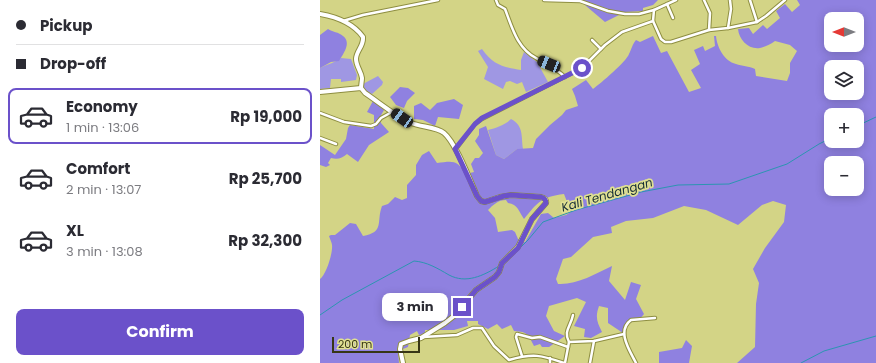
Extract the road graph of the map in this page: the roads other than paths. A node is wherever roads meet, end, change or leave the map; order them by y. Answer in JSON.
{"nodes":[{"id":1,"x":438,"y":0,"type":"edge"},
{"id":2,"x":496,"y":0,"type":"edge"},
{"id":3,"x":544,"y":0,"type":"edge"},
{"id":4,"x":676,"y":0,"type":"edge"},
{"id":5,"x":704,"y":0,"type":"edge"},
{"id":6,"x":730,"y":0,"type":"edge"},
{"id":7,"x":750,"y":0,"type":"edge"},
{"id":8,"x":785,"y":0,"type":"edge"},
{"id":9,"x":668,"y":4,"type":"junction"},
{"id":10,"x":654,"y":10,"type":"junction"},
{"id":11,"x":320,"y":14,"type":"edge"},
{"id":12,"x":673,"y":18,"type":"dead end"},
{"id":13,"x":343,"y":20,"type":"junction"},
{"id":14,"x":653,"y":21,"type":"junction"},
{"id":15,"x":757,"y":22,"type":"junction"},
{"id":16,"x":728,"y":28,"type":"junction"},
{"id":17,"x":710,"y":30,"type":"junction"},
{"id":18,"x":592,"y":40,"type":"dead end"},
{"id":19,"x":601,"y":49,"type":"junction"},
{"id":20,"x":565,"y":77,"type":"junction"},
{"id":21,"x":361,"y":88,"type":"junction"},
{"id":22,"x":320,"y":92,"type":"edge"},
{"id":23,"x":393,"y":112,"type":"junction"},
{"id":24,"x":320,"y":113,"type":"edge"},
{"id":25,"x":320,"y":138,"type":"edge"},
{"id":26,"x":336,"y":144,"type":"dead end"},
{"id":27,"x":455,"y":149,"type":"junction"},
{"id":28,"x":573,"y":315,"type":"dead end"},
{"id":29,"x":655,"y":318,"type":"dead end"},
{"id":30,"x":624,"y":334,"type":"junction"},
{"id":31,"x":421,"y":338,"type":"junction"},
{"id":32,"x":594,"y":341,"type":"junction"},
{"id":33,"x":569,"y":342,"type":"junction"},
{"id":34,"x":568,"y":347,"type":"junction"},
{"id":35,"x":522,"y":356,"type":"junction"},
{"id":36,"x":550,"y":358,"type":"junction"},
{"id":37,"x":510,"y":362,"type":"edge"},
{"id":38,"x":402,"y":363,"type":"edge"},
{"id":39,"x":550,"y":363,"type":"edge"},
{"id":40,"x":564,"y":363,"type":"edge"},
{"id":41,"x":590,"y":363,"type":"edge"},
{"id":42,"x":636,"y":363,"type":"edge"}],
"edges":[{"from":1,"to":13,"type":"street"},
{"from":2,"to":20,"type":"street"},
{"from":3,"to":10,"type":"street"},
{"from":4,"to":9,"type":"street"},
{"from":5,"to":17,"type":"street"},
{"from":6,"to":16,"type":"street"},
{"from":7,"to":15,"type":"street"},
{"from":8,"to":15,"type":"street"},
{"from":9,"to":10,"type":"street"},
{"from":9,"to":12,"type":"street"},
{"from":10,"to":14,"type":"street"},
{"from":11,"to":13,"type":"street"},
{"from":13,"to":21,"type":"street"},
{"from":14,"to":17,"type":"street"},
{"from":14,"to":19,"type":"street"},
{"from":15,"to":16,"type":"street"},
{"from":16,"to":17,"type":"street"},
{"from":18,"to":19,"type":"street"},
{"from":19,"to":20,"type":"street"},
{"from":20,"to":27,"type":"street"},
{"from":21,"to":22,"type":"street"},
{"from":21,"to":23,"type":"street"},
{"from":23,"to":24,"type":"street"},
{"from":23,"to":27,"type":"street"},
{"from":25,"to":26,"type":"street"},
{"from":27,"to":31,"type":"street"},
{"from":28,"to":33,"type":"street"},
{"from":29,"to":30,"type":"street"},
{"from":30,"to":32,"type":"street"},
{"from":30,"to":42,"type":"street"},
{"from":31,"to":37,"type":"street"},
{"from":31,"to":38,"type":"street"},
{"from":32,"to":33,"type":"street"},
{"from":32,"to":41,"type":"street"},
{"from":33,"to":34,"type":"street"},
{"from":34,"to":35,"type":"street"},
{"from":34,"to":40,"type":"street"},
{"from":35,"to":36,"type":"street"},
{"from":35,"to":37,"type":"street"},
{"from":36,"to":39,"type":"street"},
{"from":36,"to":40,"type":"street"}]}
